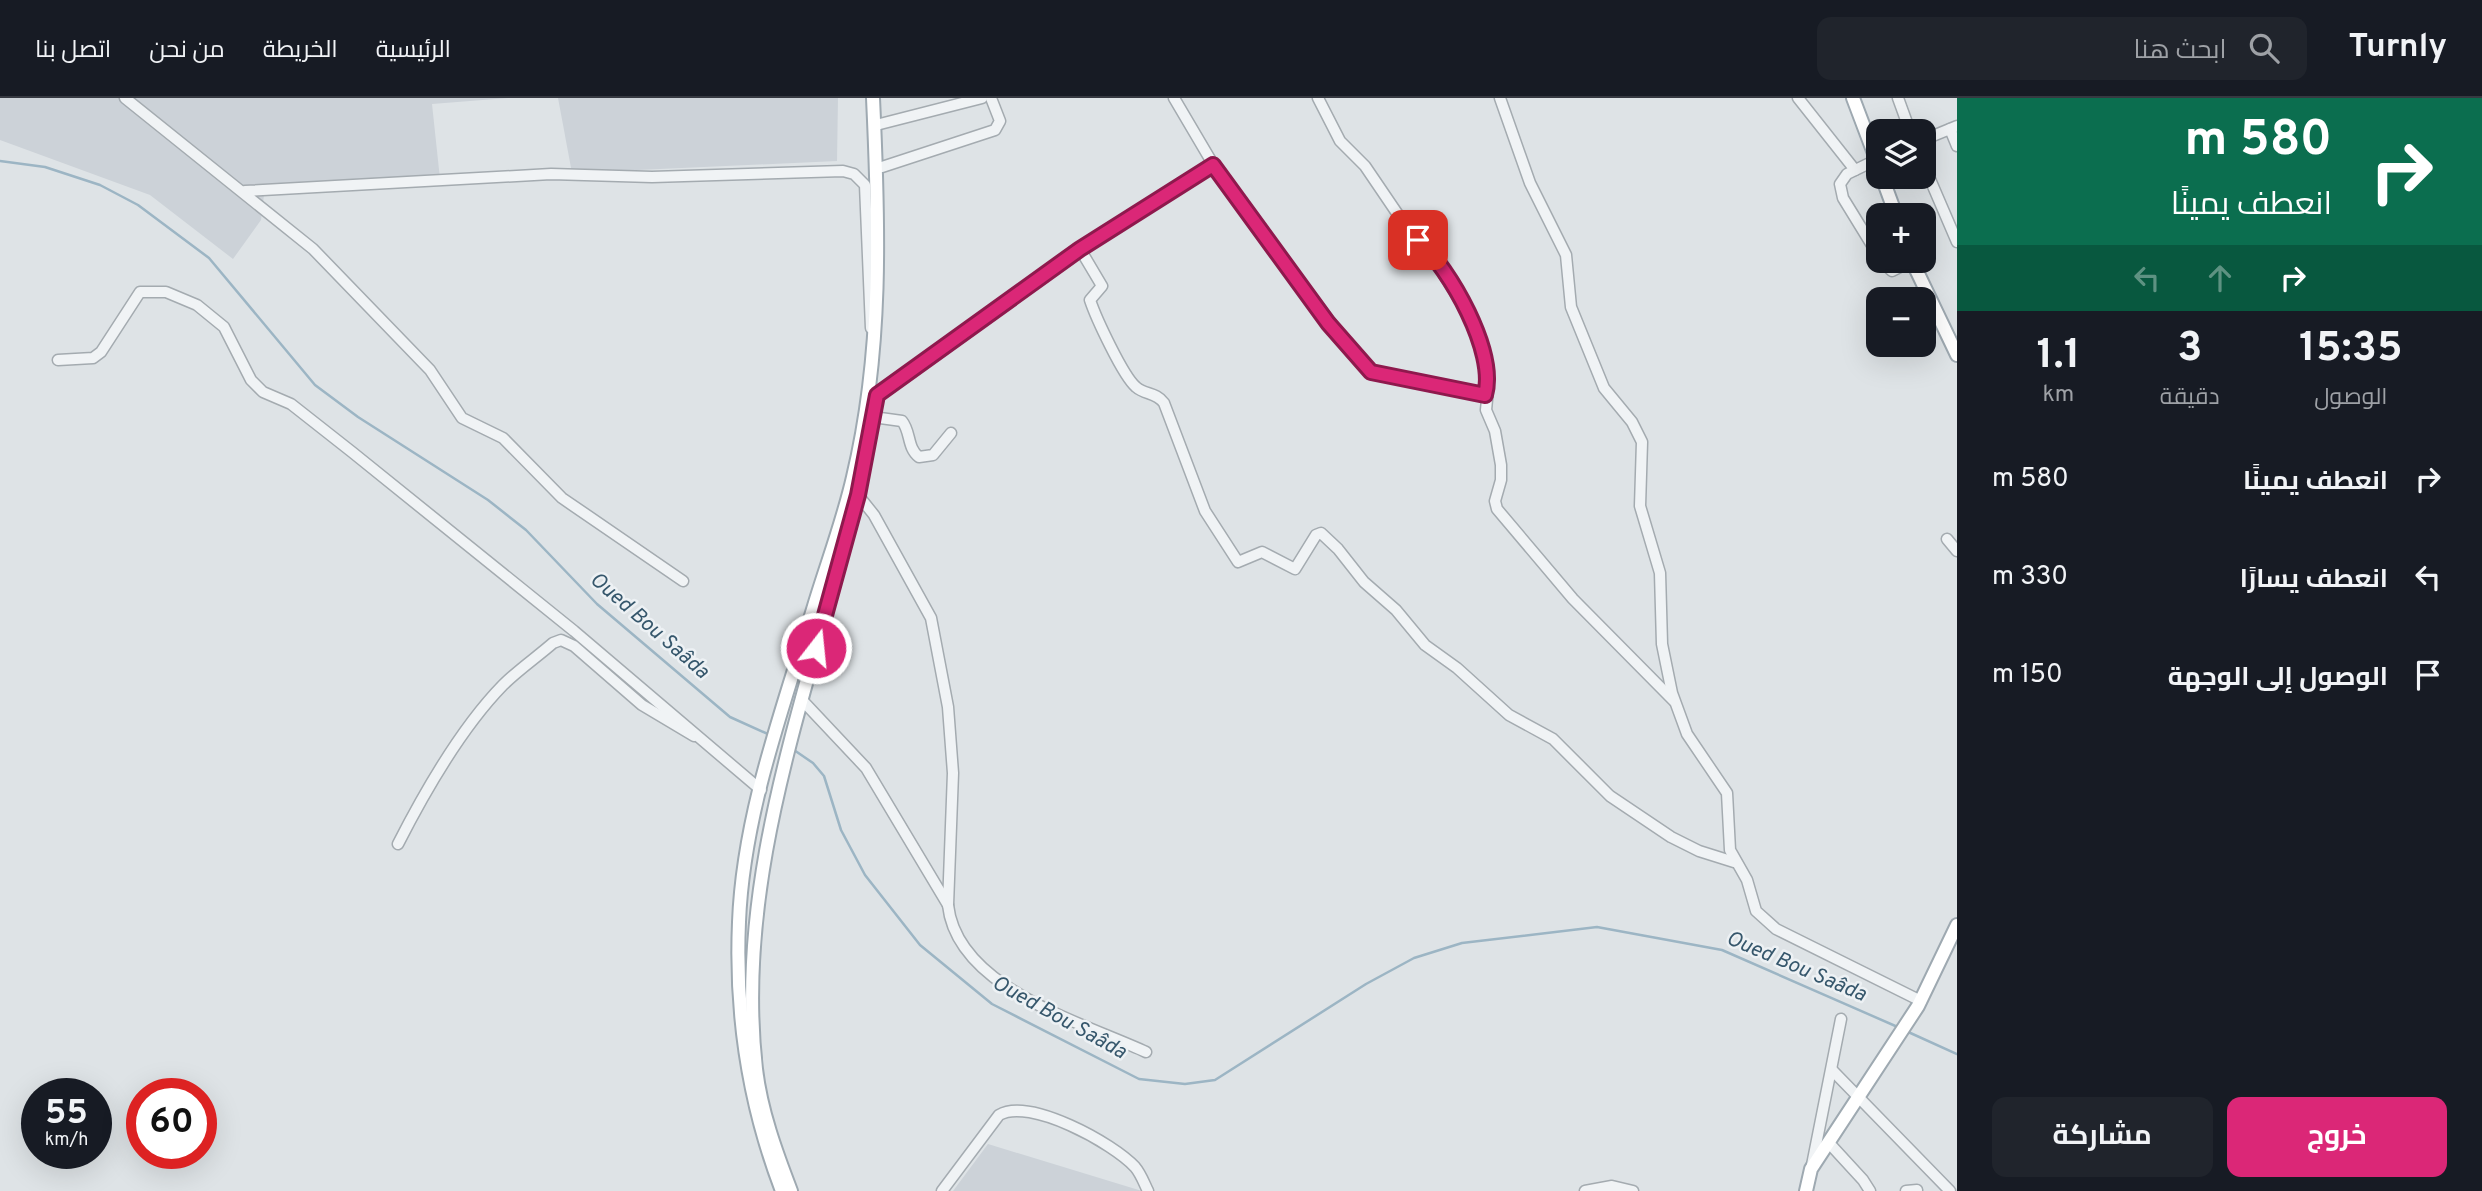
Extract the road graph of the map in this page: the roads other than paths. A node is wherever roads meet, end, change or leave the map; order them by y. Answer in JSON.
{"nodes":[{"id":1,"x":125,"y":98,"type":"edge"},
{"id":2,"x":873,"y":98,"type":"edge"},
{"id":3,"x":879,"y":98,"type":"edge"},
{"id":4,"x":982,"y":98,"type":"edge"},
{"id":5,"x":991,"y":98,"type":"edge"},
{"id":6,"x":1174,"y":98,"type":"edge"},
{"id":7,"x":1318,"y":98,"type":"edge"},
{"id":8,"x":1500,"y":98,"type":"edge"},
{"id":9,"x":1798,"y":98,"type":"edge"},
{"id":10,"x":1853,"y":98,"type":"edge"},
{"id":11,"x":1898,"y":98,"type":"edge"},
{"id":12,"x":1906,"y":119,"type":"edge"},
{"id":13,"x":880,"y":124,"type":"junction"},
{"id":14,"x":1953,"y":128,"type":"edge"},
{"id":15,"x":1866,"y":132,"type":"edge"},
{"id":16,"x":1936,"y":135,"type":"edge"},
{"id":17,"x":1957,"y":146,"type":"edge"},
{"id":18,"x":1213,"y":165,"type":"junction"},
{"id":19,"x":1866,"y":166,"type":"edge"},
{"id":20,"x":882,"y":167,"type":"junction"},
{"id":21,"x":1855,"y":170,"type":"junction"},
{"id":22,"x":1934,"y":189,"type":"edge"},
{"id":23,"x":245,"y":191,"type":"junction"},
{"id":24,"x":1866,"y":235,"type":"edge"},
{"id":25,"x":1957,"y":242,"type":"edge"},
{"id":26,"x":1080,"y":249,"type":"junction"},
{"id":27,"x":1918,"y":273,"type":"edge"},
{"id":28,"x":875,"y":351,"type":"junction"},
{"id":29,"x":1957,"y":355,"type":"edge"},
{"id":30,"x":58,"y":360,"type":"dead end"},
{"id":31,"x":1485,"y":395,"type":"junction"},
{"id":32,"x":873,"y":397,"type":"junction"},
{"id":33,"x":873,"y":416,"type":"junction"},
{"id":34,"x":951,"y":433,"type":"dead end"},
{"id":35,"x":858,"y":495,"type":"junction"},
{"id":36,"x":1947,"y":539,"type":"dead end"},
{"id":37,"x":1957,"y":551,"type":"edge"},
{"id":38,"x":684,"y":580,"type":"dead end"},
{"id":39,"x":801,"y":699,"type":"junction"},
{"id":40,"x":1674,"y":701,"type":"junction"},
{"id":41,"x":706,"y":741,"type":"junction"},
{"id":42,"x":763,"y":783,"type":"junction"},
{"id":43,"x":398,"y":844,"type":"dead end"},
{"id":44,"x":1734,"y":862,"type":"junction"},
{"id":45,"x":948,"y":905,"type":"junction"},
{"id":46,"x":1957,"y":925,"type":"edge"},
{"id":47,"x":1919,"y":1003,"type":"junction"},
{"id":48,"x":1841,"y":1019,"type":"dead end"},
{"id":49,"x":1146,"y":1052,"type":"dead end"},
{"id":50,"x":1832,"y":1070,"type":"junction"},
{"id":51,"x":1858,"y":1095,"type":"junction"},
{"id":52,"x":1829,"y":1143,"type":"junction"},
{"id":53,"x":1811,"y":1169,"type":"junction"},
{"id":54,"x":782,"y":1191,"type":"edge"},
{"id":55,"x":791,"y":1191,"type":"edge"},
{"id":56,"x":942,"y":1191,"type":"edge"},
{"id":57,"x":1148,"y":1191,"type":"edge"},
{"id":58,"x":1585,"y":1191,"type":"edge"},
{"id":59,"x":1633,"y":1191,"type":"edge"},
{"id":60,"x":1806,"y":1191,"type":"edge"},
{"id":61,"x":1870,"y":1191,"type":"edge"},
{"id":62,"x":1950,"y":1191,"type":"edge"}],
"edges":[{"from":1,"to":23,"type":"street"},
{"from":2,"to":28,"type":"main road"},
{"from":3,"to":13,"type":"main road"},
{"from":4,"to":13,"type":"street"},
{"from":5,"to":20,"type":"street"},
{"from":6,"to":18,"type":"street"},
{"from":7,"to":31,"type":"street"},
{"from":8,"to":40,"type":"street"},
{"from":9,"to":21,"type":"street"},
{"from":10,"to":15,"type":"main road"},
{"from":11,"to":12,"type":"street"},
{"from":13,"to":20,"type":"main road"},
{"from":14,"to":16,"type":"street"},
{"from":14,"to":17,"type":"street"},
{"from":18,"to":26,"type":"street"},
{"from":18,"to":31,"type":"street"},
{"from":19,"to":21,"type":"street"},
{"from":20,"to":32,"type":"main road"},
{"from":21,"to":24,"type":"street"},
{"from":22,"to":25,"type":"street"},
{"from":23,"to":28,"type":"street"},
{"from":23,"to":38,"type":"street"},
{"from":26,"to":32,"type":"street"},
{"from":26,"to":44,"type":"street"},
{"from":27,"to":29,"type":"main road"},
{"from":28,"to":32,"type":"main road"},
{"from":30,"to":41,"type":"street"},
{"from":31,"to":40,"type":"street"},
{"from":32,"to":33,"type":"main road"},
{"from":32,"to":42,"type":"main road"},
{"from":33,"to":34,"type":"street"},
{"from":33,"to":35,"type":"main road"},
{"from":35,"to":39,"type":"main road"},
{"from":35,"to":45,"type":"street"},
{"from":36,"to":37,"type":"street"},
{"from":39,"to":45,"type":"street"},
{"from":39,"to":55,"type":"main road"},
{"from":40,"to":44,"type":"street"},
{"from":41,"to":42,"type":"street"},
{"from":41,"to":43,"type":"street"},
{"from":42,"to":54,"type":"main road"},
{"from":44,"to":47,"type":"street"},
{"from":45,"to":49,"type":"street"},
{"from":46,"to":47,"type":"main road"},
{"from":47,"to":51,"type":"main road"},
{"from":48,"to":50,"type":"street"},
{"from":50,"to":51,"type":"street"},
{"from":50,"to":53,"type":"street"},
{"from":51,"to":52,"type":"main road"},
{"from":51,"to":62,"type":"street"},
{"from":52,"to":53,"type":"main road"},
{"from":52,"to":61,"type":"street"},
{"from":53,"to":60,"type":"main road"},
{"from":56,"to":57,"type":"street"},
{"from":58,"to":59,"type":"street"}]}
